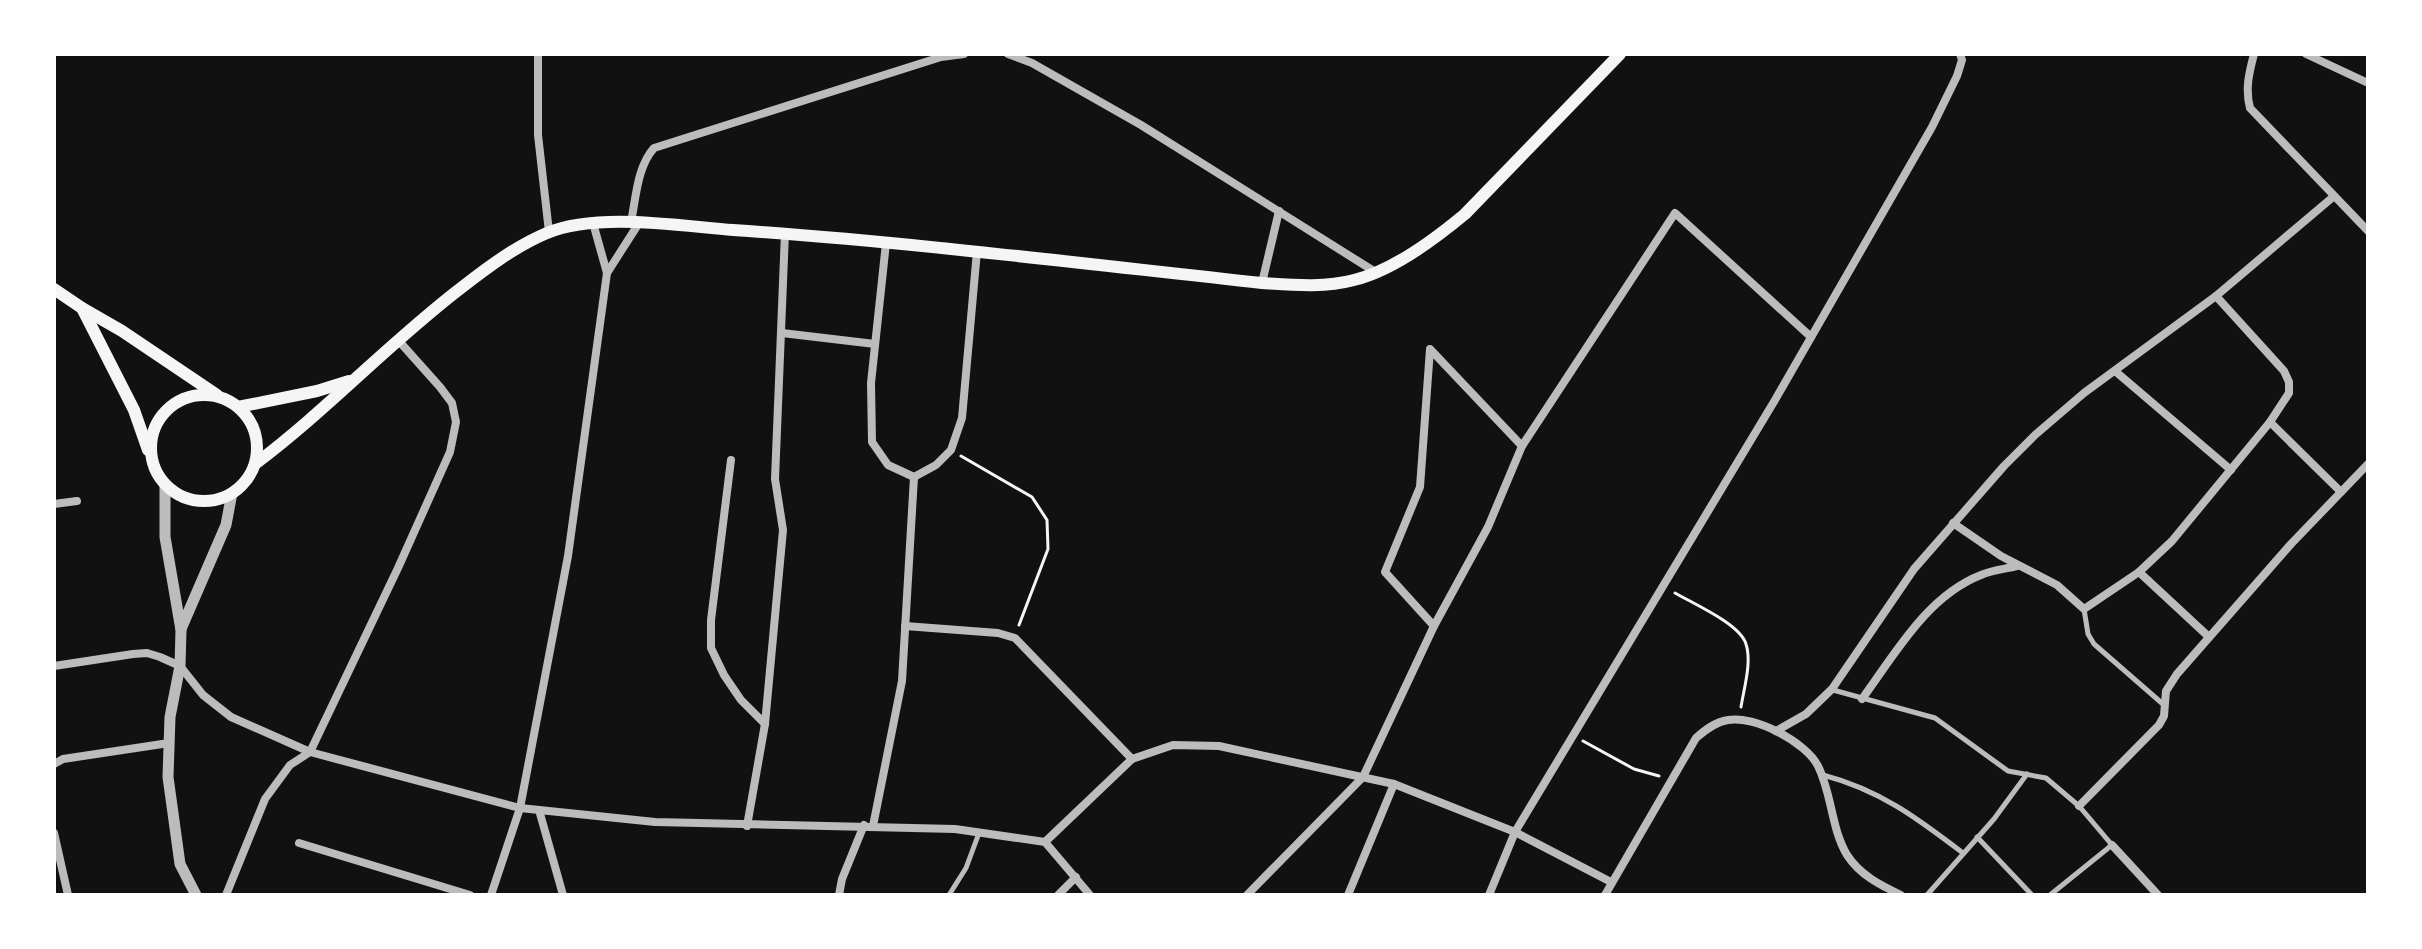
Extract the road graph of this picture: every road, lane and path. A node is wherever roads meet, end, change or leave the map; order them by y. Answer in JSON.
{"nodes":[{"id":1,"x":964,"y":54,"type":"edge"},
{"id":2,"x":1008,"y":54,"type":"edge"},
{"id":3,"x":1620,"y":54,"type":"edge"},
{"id":4,"x":1960,"y":54,"type":"edge"},
{"id":5,"x":2254,"y":54,"type":"edge"},
{"id":6,"x":2306,"y":54,"type":"edge"},
{"id":7,"x":537,"y":55,"type":"edge"},
{"id":8,"x":2368,"y":83,"type":"edge"},
{"id":9,"x":2333,"y":197,"type":"junction"},
{"id":10,"x":1279,"y":211,"type":"junction"},
{"id":11,"x":593,"y":223,"type":"junction"},
{"id":12,"x":635,"y":223,"type":"junction"},
{"id":13,"x":2368,"y":231,"type":"edge"},
{"id":14,"x":549,"y":232,"type":"junction"},
{"id":15,"x":785,"y":233,"type":"junction"},
{"id":16,"x":886,"y":243,"type":"junction"},
{"id":17,"x":977,"y":251,"type":"junction"},
{"id":18,"x":607,"y":273,"type":"junction"},
{"id":19,"x":1377,"y":273,"type":"junction"},
{"id":20,"x":1262,"y":283,"type":"junction"},
{"id":21,"x":54,"y":289,"type":"edge"},
{"id":22,"x":2216,"y":296,"type":"junction"},
{"id":23,"x":82,"y":308,"type":"junction"},
{"id":24,"x":782,"y":333,"type":"junction"},
{"id":25,"x":1811,"y":337,"type":"junction"},
{"id":26,"x":398,"y":340,"type":"junction"},
{"id":27,"x":875,"y":344,"type":"junction"},
{"id":28,"x":2115,"y":371,"type":"junction"},
{"id":29,"x":352,"y":380,"type":"junction"},
{"id":30,"x":220,"y":397,"type":"junction"},
{"id":31,"x":238,"y":407,"type":"junction"},
{"id":32,"x":2270,"y":422,"type":"junction"},
{"id":33,"x":1522,"y":446,"type":"junction"},
{"id":34,"x":951,"y":450,"type":"junction"},
{"id":35,"x":731,"y":460,"type":"dead end"},
{"id":36,"x":152,"y":461,"type":"junction"},
{"id":37,"x":255,"y":464,"type":"junction"},
{"id":38,"x":2368,"y":464,"type":"edge"},
{"id":39,"x":2231,"y":470,"type":"junction"},
{"id":40,"x":2364,"y":473,"type":"edge"},
{"id":41,"x":914,"y":477,"type":"junction"},
{"id":42,"x":165,"y":484,"type":"junction"},
{"id":43,"x":2341,"y":492,"type":"junction"},
{"id":44,"x":232,"y":493,"type":"junction"},
{"id":45,"x":77,"y":501,"type":"dead end"},
{"id":46,"x":54,"y":504,"type":"edge"},
{"id":47,"x":1953,"y":523,"type":"junction"},
{"id":48,"x":2018,"y":566,"type":"junction"},
{"id":49,"x":2139,"y":572,"type":"junction"},
{"id":50,"x":1663,"y":586,"type":"junction"},
{"id":51,"x":2084,"y":609,"type":"junction"},
{"id":52,"x":905,"y":626,"type":"junction"},
{"id":53,"x":1434,"y":626,"type":"junction"},
{"id":54,"x":181,"y":630,"type":"junction"},
{"id":55,"x":2209,"y":637,"type":"junction"},
{"id":56,"x":1015,"y":638,"type":"junction"},
{"id":57,"x":54,"y":666,"type":"edge"},
{"id":58,"x":180,"y":666,"type":"junction"},
{"id":59,"x":1832,"y":689,"type":"junction"},
{"id":60,"x":1862,"y":699,"type":"junction"},
{"id":61,"x":2164,"y":705,"type":"junction"},
{"id":62,"x":1740,"y":718,"type":"junction"},
{"id":63,"x":765,"y":724,"type":"junction"},
{"id":64,"x":1776,"y":731,"type":"junction"},
{"id":65,"x":1572,"y":735,"type":"junction"},
{"id":66,"x":169,"y":743,"type":"junction"},
{"id":67,"x":310,"y":752,"type":"junction"},
{"id":68,"x":1132,"y":759,"type":"junction"},
{"id":69,"x":54,"y":764,"type":"edge"},
{"id":70,"x":2028,"y":774,"type":"junction"},
{"id":71,"x":1822,"y":775,"type":"junction"},
{"id":72,"x":1363,"y":777,"type":"junction"},
{"id":73,"x":1671,"y":779,"type":"junction"},
{"id":74,"x":1394,"y":784,"type":"junction"},
{"id":75,"x":2079,"y":806,"type":"junction"},
{"id":76,"x":520,"y":808,"type":"junction"},
{"id":77,"x":539,"y":810,"type":"junction"},
{"id":78,"x":747,"y":826,"type":"junction"},
{"id":79,"x":868,"y":826,"type":"junction"},
{"id":80,"x":979,"y":832,"type":"junction"},
{"id":81,"x":1515,"y":832,"type":"junction"},
{"id":82,"x":54,"y":833,"type":"edge"},
{"id":83,"x":1977,"y":837,"type":"junction"},
{"id":84,"x":1045,"y":842,"type":"junction"},
{"id":85,"x":299,"y":843,"type":"dead end"},
{"id":86,"x":2112,"y":845,"type":"junction"},
{"id":87,"x":1963,"y":853,"type":"junction"},
{"id":88,"x":1076,"y":877,"type":"junction"},
{"id":89,"x":1611,"y":882,"type":"junction"},
{"id":90,"x":68,"y":895,"type":"edge"},
{"id":91,"x":196,"y":895,"type":"edge"},
{"id":92,"x":226,"y":895,"type":"edge"},
{"id":93,"x":470,"y":895,"type":"edge"},
{"id":94,"x":491,"y":895,"type":"edge"},
{"id":95,"x":563,"y":895,"type":"edge"},
{"id":96,"x":839,"y":895,"type":"edge"},
{"id":97,"x":949,"y":895,"type":"edge"},
{"id":98,"x":1058,"y":895,"type":"edge"},
{"id":99,"x":1090,"y":895,"type":"edge"},
{"id":100,"x":1247,"y":895,"type":"edge"},
{"id":101,"x":1348,"y":895,"type":"edge"},
{"id":102,"x":1489,"y":895,"type":"edge"},
{"id":103,"x":1605,"y":895,"type":"edge"},
{"id":104,"x":1901,"y":895,"type":"edge"},
{"id":105,"x":1927,"y":895,"type":"edge"},
{"id":106,"x":2032,"y":895,"type":"edge"},
{"id":107,"x":2050,"y":895,"type":"edge"},
{"id":108,"x":2158,"y":895,"type":"edge"}],
"edges":[{"from":1,"to":12,"type":"street"},
{"from":2,"to":10,"type":"street"},
{"from":3,"to":19,"type":"main road"},
{"from":4,"to":25,"type":"street"},
{"from":5,"to":9,"type":"street"},
{"from":6,"to":8,"type":"street"},
{"from":7,"to":14,"type":"street"},
{"from":9,"to":13,"type":"street"},
{"from":9,"to":22,"type":"street"},
{"from":10,"to":19,"type":"street"},
{"from":10,"to":20,"type":"street"},
{"from":11,"to":12,"type":"main road"},
{"from":11,"to":14,"type":"main road"},
{"from":11,"to":18,"type":"street"},
{"from":12,"to":15,"type":"main road"},
{"from":12,"to":18,"type":"street"},
{"from":14,"to":26,"type":"main road"},
{"from":15,"to":16,"type":"main road"},
{"from":15,"to":24,"type":"street"},
{"from":16,"to":17,"type":"main road"},
{"from":16,"to":27,"type":"street"},
{"from":17,"to":20,"type":"main road"},
{"from":17,"to":34,"type":"street"},
{"from":18,"to":76,"type":"street"},
{"from":19,"to":20,"type":"main road"},
{"from":21,"to":23,"type":"main road"},
{"from":22,"to":28,"type":"street"},
{"from":22,"to":32,"type":"street"},
{"from":23,"to":30,"type":"main road"},
{"from":23,"to":36,"type":"main road"},
{"from":24,"to":27,"type":"street"},
{"from":24,"to":63,"type":"street"},
{"from":25,"to":33,"type":"street"},
{"from":25,"to":50,"type":"street"},
{"from":26,"to":29,"type":"main road"},
{"from":26,"to":67,"type":"street"},
{"from":27,"to":41,"type":"street"},
{"from":28,"to":39,"type":"street"},
{"from":28,"to":47,"type":"street"},
{"from":29,"to":31,"type":"main road"},
{"from":29,"to":37,"type":"main road"},
{"from":30,"to":31,"type":"main road"},
{"from":30,"to":36,"type":"main road"},
{"from":31,"to":37,"type":"main road"},
{"from":32,"to":39,"type":"street"},
{"from":32,"to":43,"type":"street"},
{"from":33,"to":53,"type":"street"},
{"from":33,"to":53,"type":"street"},
{"from":34,"to":41,"type":"street"},
{"from":34,"to":56,"type":"path"},
{"from":35,"to":63,"type":"street"},
{"from":36,"to":42,"type":"main road"},
{"from":37,"to":44,"type":"main road"},
{"from":38,"to":40,"type":"street"},
{"from":39,"to":49,"type":"street"},
{"from":40,"to":43,"type":"street"},
{"from":41,"to":52,"type":"street"},
{"from":42,"to":44,"type":"main road"},
{"from":42,"to":54,"type":"street"},
{"from":43,"to":55,"type":"street"},
{"from":44,"to":54,"type":"street"},
{"from":45,"to":46,"type":"street"},
{"from":47,"to":48,"type":"street"},
{"from":47,"to":59,"type":"street"},
{"from":48,"to":51,"type":"street"},
{"from":48,"to":60,"type":"street"},
{"from":49,"to":51,"type":"street"},
{"from":49,"to":55,"type":"street"},
{"from":50,"to":62,"type":"path"},
{"from":50,"to":65,"type":"street"},
{"from":51,"to":61,"type":"lane"},
{"from":52,"to":56,"type":"street"},
{"from":52,"to":79,"type":"street"},
{"from":53,"to":72,"type":"street"},
{"from":54,"to":58,"type":"street"},
{"from":55,"to":61,"type":"street"},
{"from":56,"to":68,"type":"street"},
{"from":57,"to":58,"type":"street"},
{"from":58,"to":66,"type":"street"},
{"from":58,"to":67,"type":"street"},
{"from":59,"to":60,"type":"lane"},
{"from":59,"to":64,"type":"street"},
{"from":60,"to":70,"type":"lane"},
{"from":61,"to":75,"type":"street"},
{"from":62,"to":64,"type":"street"},
{"from":62,"to":73,"type":"street"},
{"from":63,"to":78,"type":"street"},
{"from":64,"to":71,"type":"street"},
{"from":65,"to":73,"type":"path"},
{"from":65,"to":81,"type":"street"},
{"from":66,"to":69,"type":"street"},
{"from":66,"to":91,"type":"street"},
{"from":67,"to":76,"type":"street"},
{"from":67,"to":92,"type":"street"},
{"from":68,"to":72,"type":"street"},
{"from":68,"to":84,"type":"street"},
{"from":70,"to":75,"type":"lane"},
{"from":70,"to":83,"type":"lane"},
{"from":71,"to":87,"type":"lane"},
{"from":71,"to":104,"type":"street"},
{"from":72,"to":74,"type":"street"},
{"from":72,"to":100,"type":"street"},
{"from":73,"to":89,"type":"street"},
{"from":74,"to":81,"type":"street"},
{"from":74,"to":101,"type":"street"},
{"from":75,"to":86,"type":"lane"},
{"from":76,"to":77,"type":"street"},
{"from":76,"to":94,"type":"street"},
{"from":77,"to":78,"type":"street"},
{"from":77,"to":95,"type":"street"},
{"from":78,"to":79,"type":"street"},
{"from":79,"to":80,"type":"street"},
{"from":79,"to":96,"type":"street"},
{"from":80,"to":84,"type":"street"},
{"from":80,"to":97,"type":"lane"},
{"from":81,"to":89,"type":"street"},
{"from":81,"to":102,"type":"street"},
{"from":82,"to":90,"type":"street"},
{"from":83,"to":87,"type":"lane"},
{"from":83,"to":106,"type":"lane"},
{"from":84,"to":88,"type":"street"},
{"from":85,"to":93,"type":"street"},
{"from":86,"to":107,"type":"lane"},
{"from":86,"to":108,"type":"street"},
{"from":87,"to":105,"type":"lane"},
{"from":88,"to":98,"type":"street"},
{"from":88,"to":99,"type":"street"},
{"from":89,"to":103,"type":"street"}]}
